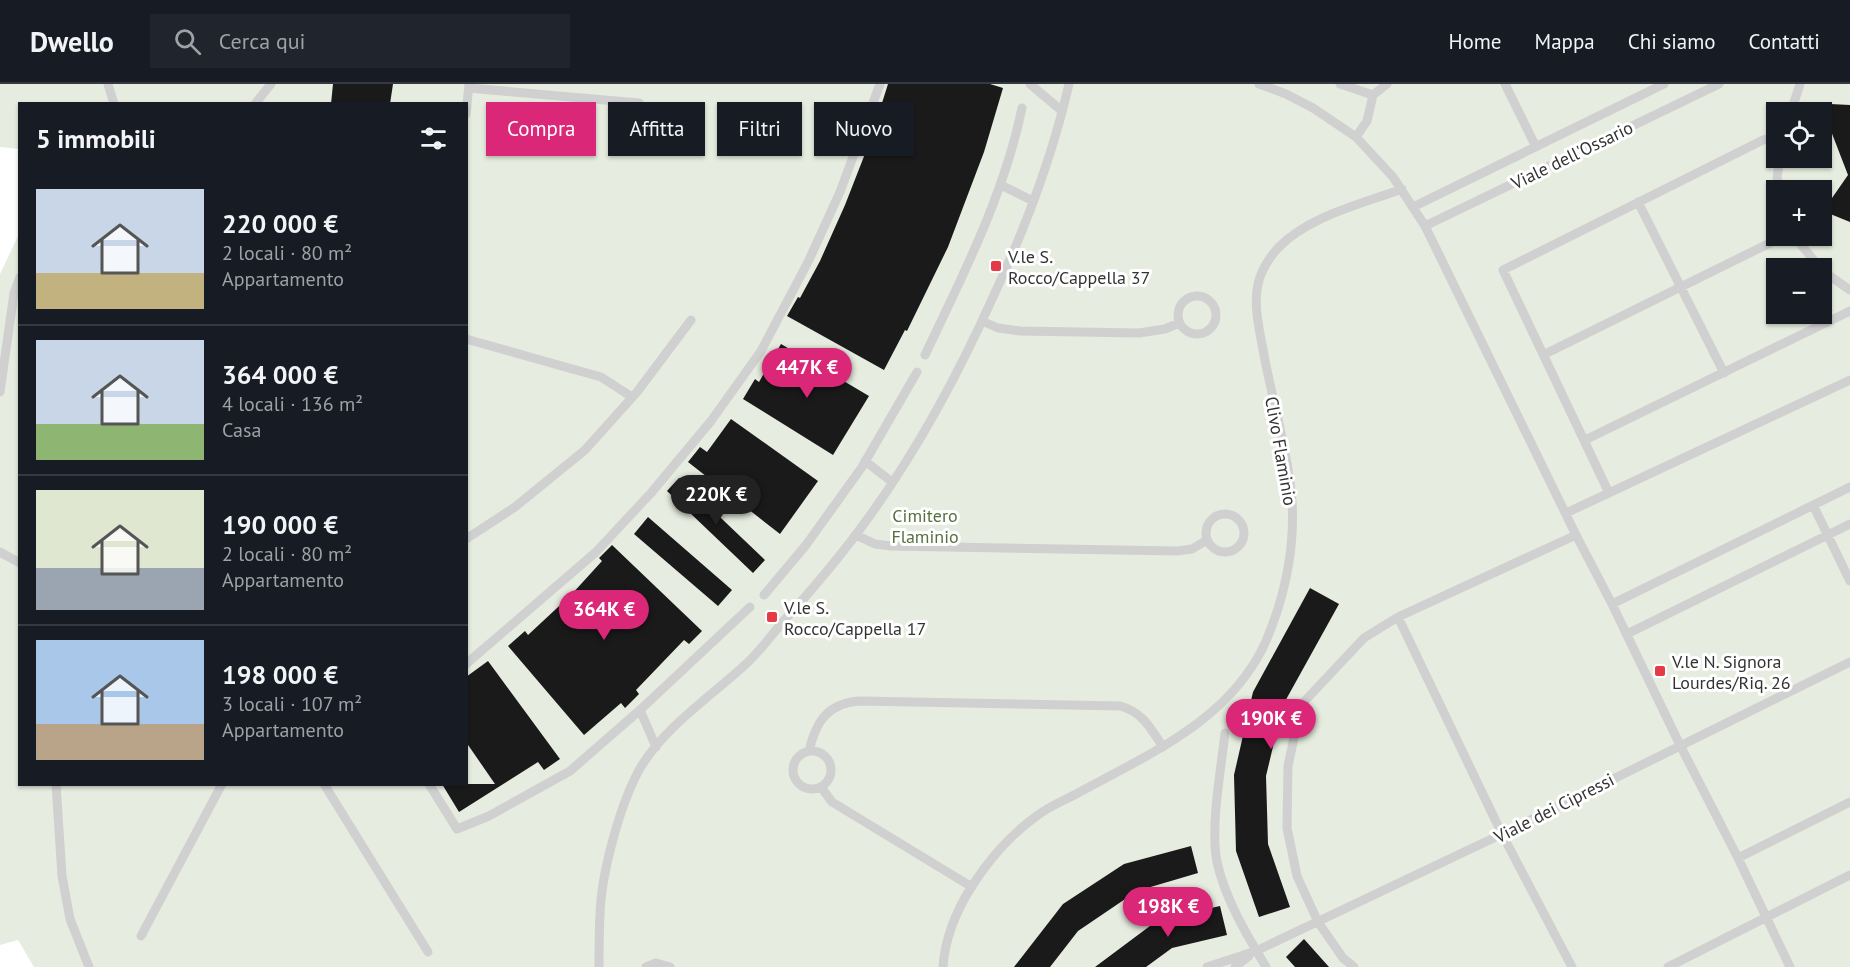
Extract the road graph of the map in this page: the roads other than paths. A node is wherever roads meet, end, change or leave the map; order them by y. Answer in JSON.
{"nodes":[{"id":1,"x":108,"y":84,"type":"edge"},
{"id":2,"x":270,"y":84,"type":"edge"},
{"id":3,"x":880,"y":84,"type":"edge"},
{"id":4,"x":1030,"y":84,"type":"edge"},
{"id":5,"x":1069,"y":84,"type":"edge"},
{"id":6,"x":1259,"y":84,"type":"edge"},
{"id":7,"x":1340,"y":84,"type":"edge"},
{"id":8,"x":1387,"y":84,"type":"edge"},
{"id":9,"x":1505,"y":84,"type":"edge"},
{"id":10,"x":1638,"y":84,"type":"edge"},
{"id":11,"x":1664,"y":84,"type":"edge"},
{"id":12,"x":1719,"y":84,"type":"edge"},
{"id":13,"x":1800,"y":84,"type":"edge"},
{"id":14,"x":469,"y":86,"type":"edge"},
{"id":15,"x":1643,"y":94,"type":"junction"},
{"id":16,"x":1373,"y":96,"type":"junction"},
{"id":17,"x":113,"y":102,"type":"edge"},
{"id":18,"x":256,"y":102,"type":"edge"},
{"id":19,"x":467,"y":102,"type":"edge"},
{"id":20,"x":629,"y":102,"type":"edge"},
{"id":21,"x":1794,"y":102,"type":"edge"},
{"id":22,"x":1022,"y":108,"type":"dead end"},
{"id":23,"x":1062,"y":111,"type":"junction"},
{"id":24,"x":1356,"y":137,"type":"junction"},
{"id":25,"x":1766,"y":139,"type":"edge"},
{"id":26,"x":1536,"y":147,"type":"junction"},
{"id":27,"x":1001,"y":185,"type":"junction"},
{"id":28,"x":1402,"y":189,"type":"junction"},
{"id":29,"x":1033,"y":201,"type":"junction"},
{"id":30,"x":1638,"y":202,"type":"junction"},
{"id":31,"x":1413,"y":207,"type":"junction"},
{"id":32,"x":1425,"y":226,"type":"junction"},
{"id":33,"x":1766,"y":245,"type":"edge"},
{"id":34,"x":1802,"y":246,"type":"edge"},
{"id":35,"x":1811,"y":258,"type":"edge"},
{"id":36,"x":1832,"y":277,"type":"edge"},
{"id":37,"x":18,"y":282,"type":"edge"},
{"id":38,"x":1680,"y":287,"type":"junction"},
{"id":39,"x":1850,"y":290,"type":"edge"},
{"id":40,"x":1850,"y":311,"type":"edge"},
{"id":41,"x":691,"y":320,"type":"dead end"},
{"id":42,"x":982,"y":321,"type":"junction"},
{"id":43,"x":1179,"y":322,"type":"junction"},
{"id":44,"x":468,"y":340,"type":"edge"},
{"id":45,"x":1545,"y":354,"type":"junction"},
{"id":46,"x":925,"y":355,"type":"dead end"},
{"id":47,"x":917,"y":372,"type":"dead end"},
{"id":48,"x":1724,"y":373,"type":"junction"},
{"id":49,"x":1850,"y":380,"type":"edge"},
{"id":50,"x":0,"y":392,"type":"edge"},
{"id":51,"x":632,"y":397,"type":"junction"},
{"id":52,"x":1585,"y":440,"type":"junction"},
{"id":53,"x":865,"y":461,"type":"junction"},
{"id":54,"x":892,"y":482,"type":"junction"},
{"id":55,"x":1850,"y":487,"type":"edge"},
{"id":56,"x":1609,"y":493,"type":"junction"},
{"id":57,"x":1813,"y":505,"type":"junction"},
{"id":58,"x":1566,"y":513,"type":"junction"},
{"id":59,"x":1850,"y":524,"type":"edge"},
{"id":60,"x":856,"y":535,"type":"junction"},
{"id":61,"x":1576,"y":535,"type":"junction"},
{"id":62,"x":1828,"y":535,"type":"junction"},
{"id":63,"x":468,"y":538,"type":"edge"},
{"id":64,"x":1207,"y":540,"type":"junction"},
{"id":65,"x":0,"y":552,"type":"edge"},
{"id":66,"x":18,"y":562,"type":"edge"},
{"id":67,"x":1850,"y":581,"type":"edge"},
{"id":68,"x":764,"y":595,"type":"dead end"},
{"id":69,"x":1612,"y":604,"type":"junction"},
{"id":70,"x":750,"y":607,"type":"dead end"},
{"id":71,"x":1398,"y":617,"type":"junction"},
{"id":72,"x":1626,"y":634,"type":"junction"},
{"id":73,"x":468,"y":662,"type":"edge"},
{"id":74,"x":1850,"y":662,"type":"edge"},
{"id":75,"x":640,"y":710,"type":"junction"},
{"id":76,"x":1225,"y":733,"type":"dead end"},
{"id":77,"x":1680,"y":745,"type":"junction"},
{"id":78,"x":656,"y":747,"type":"junction"},
{"id":79,"x":1163,"y":747,"type":"junction"},
{"id":80,"x":809,"y":751,"type":"junction"},
{"id":81,"x":56,"y":786,"type":"edge"},
{"id":82,"x":221,"y":786,"type":"edge"},
{"id":83,"x":325,"y":786,"type":"edge"},
{"id":84,"x":430,"y":786,"type":"edge"},
{"id":85,"x":820,"y":787,"type":"junction"},
{"id":86,"x":1850,"y":802,"type":"edge"},
{"id":87,"x":1502,"y":834,"type":"junction"},
{"id":88,"x":1738,"y":858,"type":"junction"},
{"id":89,"x":1850,"y":875,"type":"edge"},
{"id":90,"x":972,"y":887,"type":"junction"},
{"id":91,"x":1766,"y":917,"type":"junction"},
{"id":92,"x":1318,"y":922,"type":"junction"},
{"id":93,"x":141,"y":936,"type":"dead end"},
{"id":94,"x":1256,"y":951,"type":"junction"},
{"id":95,"x":428,"y":952,"type":"dead end"},
{"id":96,"x":89,"y":967,"type":"edge"},
{"id":97,"x":599,"y":967,"type":"edge"},
{"id":98,"x":646,"y":967,"type":"edge"},
{"id":99,"x":670,"y":967,"type":"edge"},
{"id":100,"x":943,"y":967,"type":"edge"},
{"id":101,"x":1207,"y":967,"type":"edge"},
{"id":102,"x":1235,"y":967,"type":"edge"},
{"id":103,"x":1266,"y":967,"type":"edge"},
{"id":104,"x":1354,"y":967,"type":"edge"},
{"id":105,"x":1572,"y":967,"type":"edge"},
{"id":106,"x":1668,"y":967,"type":"edge"},
{"id":107,"x":1790,"y":967,"type":"edge"}],
"edges":[{"from":1,"to":17,"type":"lane"},
{"from":2,"to":18,"type":"lane"},
{"from":3,"to":73,"type":"lane"},
{"from":4,"to":23,"type":"lane"},
{"from":5,"to":23,"type":"lane"},
{"from":6,"to":24,"type":"lane"},
{"from":7,"to":16,"type":"lane"},
{"from":8,"to":16,"type":"lane"},
{"from":9,"to":26,"type":"lane"},
{"from":10,"to":15,"type":"lane"},
{"from":11,"to":15,"type":"lane"},
{"from":12,"to":32,"type":"lane","name":"Viale dell'Ossario"},
{"from":13,"to":21,"type":"lane"},
{"from":14,"to":19,"type":"lane"},
{"from":14,"to":20,"type":"lane"},
{"from":15,"to":26,"type":"lane"},
{"from":16,"to":24,"type":"lane"},
{"from":22,"to":27,"type":"lane"},
{"from":23,"to":29,"type":"lane"},
{"from":24,"to":28,"type":"lane"},
{"from":25,"to":30,"type":"lane"},
{"from":26,"to":31,"type":"lane"},
{"from":27,"to":29,"type":"lane"},
{"from":27,"to":46,"type":"lane"},
{"from":28,"to":31,"type":"lane"},
{"from":28,"to":79,"type":"lane","name":"Clivo Flaminio"},
{"from":29,"to":42,"type":"lane"},
{"from":30,"to":38,"type":"lane"},
{"from":30,"to":45,"type":"lane"},
{"from":31,"to":32,"type":"lane"},
{"from":32,"to":58,"type":"lane"},
{"from":33,"to":38,"type":"lane"},
{"from":34,"to":35,"type":"lane"},
{"from":36,"to":39,"type":"lane"},
{"from":37,"to":50,"type":"lane"},
{"from":38,"to":45,"type":"lane"},
{"from":38,"to":48,"type":"lane"},
{"from":40,"to":48,"type":"lane"},
{"from":41,"to":51,"type":"lane"},
{"from":42,"to":43,"type":"lane"},
{"from":42,"to":54,"type":"lane"},
{"from":43,"to":43,"type":"lane"},
{"from":44,"to":51,"type":"lane"},
{"from":45,"to":52,"type":"lane"},
{"from":47,"to":53,"type":"lane"},
{"from":48,"to":52,"type":"lane"},
{"from":49,"to":56,"type":"lane"},
{"from":51,"to":63,"type":"lane"},
{"from":52,"to":56,"type":"lane"},
{"from":53,"to":54,"type":"lane"},
{"from":53,"to":68,"type":"lane"},
{"from":54,"to":60,"type":"lane"},
{"from":55,"to":57,"type":"lane"},
{"from":56,"to":58,"type":"lane"},
{"from":57,"to":62,"type":"lane"},
{"from":57,"to":69,"type":"lane"},
{"from":58,"to":61,"type":"lane"},
{"from":59,"to":62,"type":"lane"},
{"from":60,"to":64,"type":"lane"},
{"from":60,"to":78,"type":"lane"},
{"from":61,"to":69,"type":"lane"},
{"from":61,"to":71,"type":"lane"},
{"from":62,"to":67,"type":"lane"},
{"from":62,"to":72,"type":"lane"},
{"from":64,"to":64,"type":"lane"},
{"from":65,"to":66,"type":"lane"},
{"from":69,"to":72,"type":"lane"},
{"from":70,"to":75,"type":"lane"},
{"from":71,"to":87,"type":"lane"},
{"from":71,"to":92,"type":"lane"},
{"from":72,"to":77,"type":"lane"},
{"from":74,"to":77,"type":"lane","name":"Viale dei Cipressi"},
{"from":75,"to":78,"type":"lane"},
{"from":75,"to":84,"type":"lane"},
{"from":76,"to":94,"type":"lane"},
{"from":77,"to":87,"type":"lane","name":"Viale dei Cipressi"},
{"from":77,"to":88,"type":"lane"},
{"from":78,"to":97,"type":"lane"},
{"from":79,"to":80,"type":"lane"},
{"from":79,"to":90,"type":"lane","name":"Clivo Flaminio"},
{"from":80,"to":85,"type":"lane"},
{"from":80,"to":85,"type":"lane"},
{"from":81,"to":96,"type":"lane"},
{"from":82,"to":93,"type":"lane"},
{"from":83,"to":95,"type":"lane"},
{"from":85,"to":90,"type":"lane"},
{"from":86,"to":88,"type":"lane"},
{"from":87,"to":92,"type":"lane","name":"Viale dei Cipressi"},
{"from":87,"to":105,"type":"lane"},
{"from":88,"to":91,"type":"lane"},
{"from":89,"to":91,"type":"lane"},
{"from":90,"to":100,"type":"lane","name":"Clivo Flaminio"},
{"from":91,"to":106,"type":"lane"},
{"from":91,"to":107,"type":"lane"},
{"from":92,"to":94,"type":"lane","name":"Viale dei Cipressi"},
{"from":92,"to":104,"type":"lane"},
{"from":94,"to":101,"type":"lane"},
{"from":94,"to":102,"type":"lane"},
{"from":94,"to":103,"type":"lane"},
{"from":98,"to":99,"type":"lane"}]}
